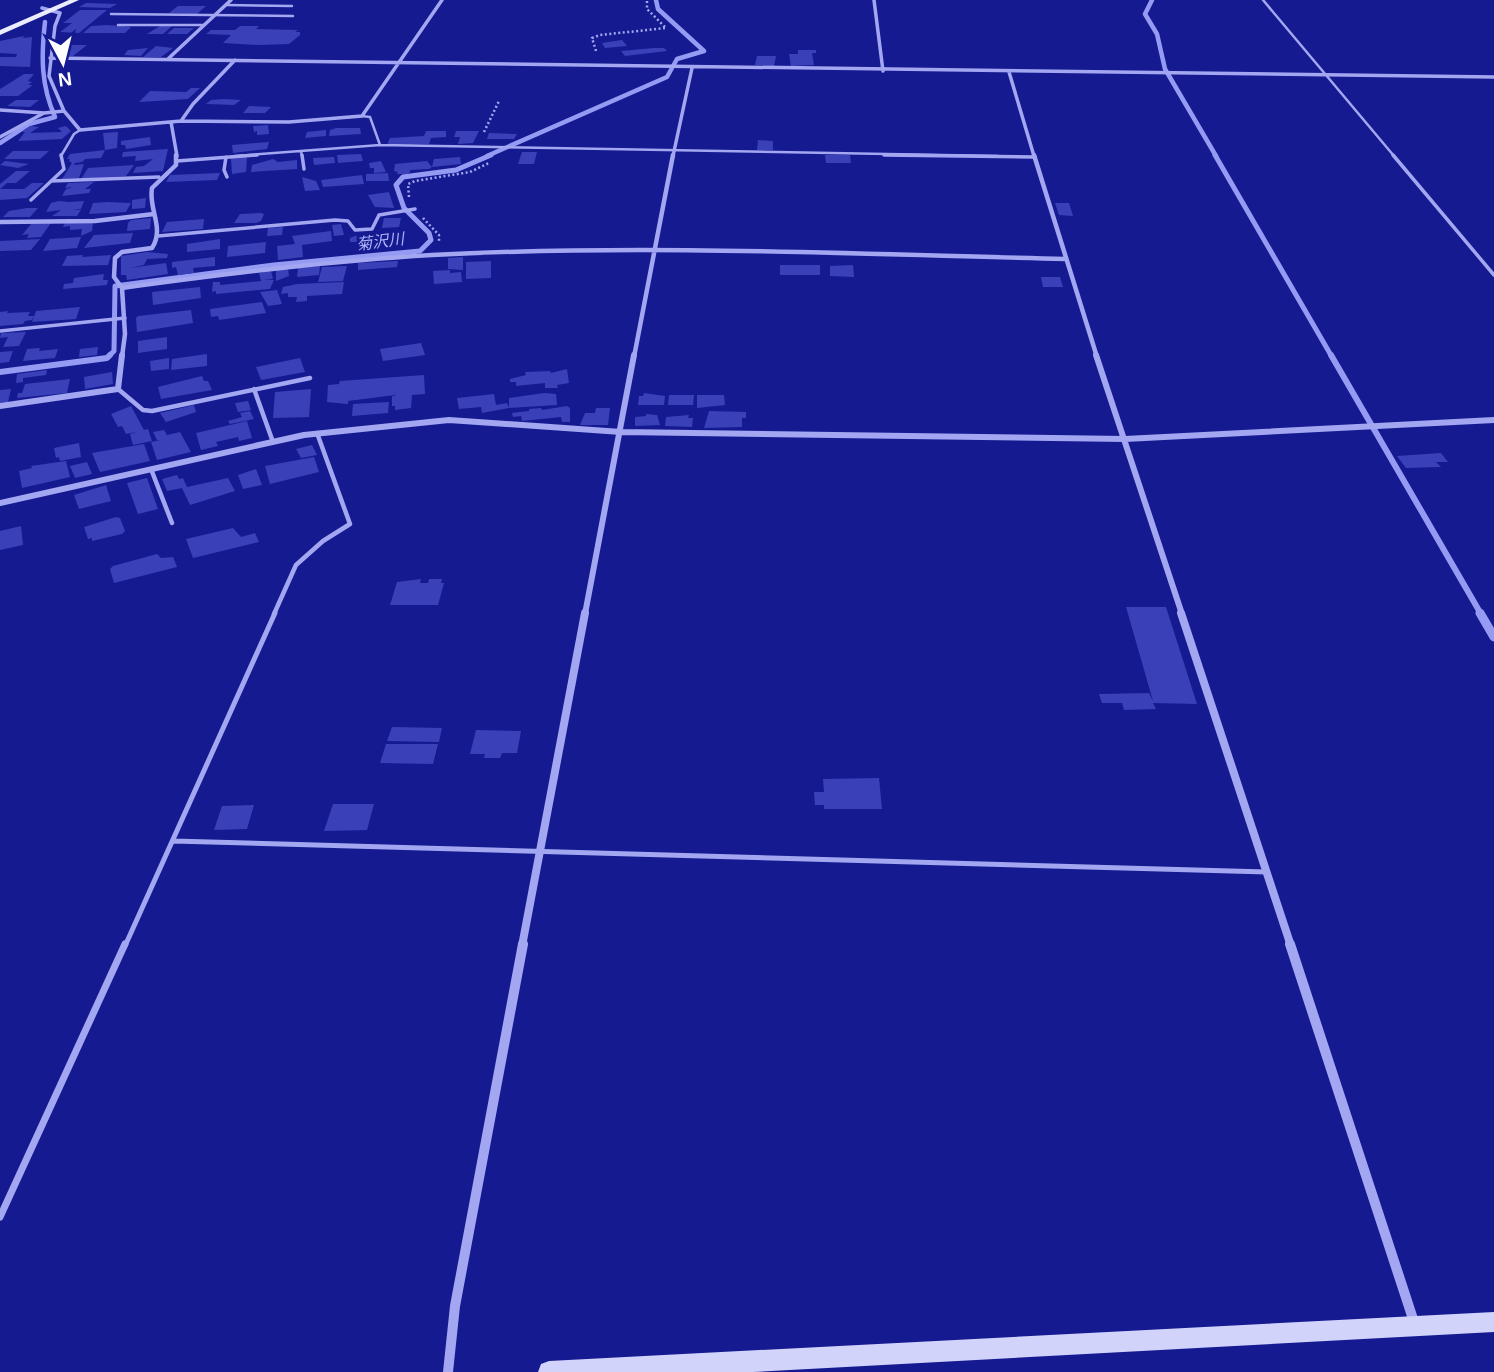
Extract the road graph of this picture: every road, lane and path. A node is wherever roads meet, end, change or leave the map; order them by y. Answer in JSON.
{"nodes":[{"id":1,"x":60,"y":0,"type":"edge"},
{"id":2,"x":75,"y":0,"type":"edge"},
{"id":3,"x":231,"y":0,"type":"edge"},
{"id":4,"x":442,"y":0,"type":"edge"},
{"id":5,"x":647,"y":0,"type":"edge"},
{"id":6,"x":874,"y":0,"type":"edge"},
{"id":7,"x":1263,"y":0,"type":"edge"},
{"id":8,"x":226,"y":5,"type":"junction"},
{"id":9,"x":292,"y":6,"type":"dead end"},
{"id":10,"x":42,"y":8,"type":"junction"},
{"id":11,"x":54,"y":9,"type":"junction"},
{"id":12,"x":111,"y":14,"type":"dead end"},
{"id":13,"x":215,"y":15,"type":"junction"},
{"id":14,"x":293,"y":16,"type":"dead end"},
{"id":15,"x":118,"y":24,"type":"dead end"},
{"id":16,"x":204,"y":25,"type":"junction"},
{"id":17,"x":0,"y":26,"type":"edge"},
{"id":18,"x":0,"y":33,"type":"edge"},
{"id":19,"x":50,"y":58,"type":"junction"},
{"id":20,"x":169,"y":59,"type":"junction"},
{"id":21,"x":235,"y":60,"type":"junction"},
{"id":22,"x":398,"y":62,"type":"junction"},
{"id":23,"x":597,"y":65,"type":"junction"},
{"id":24,"x":692,"y":68,"type":"junction"},
{"id":25,"x":883,"y":71,"type":"junction"},
{"id":26,"x":1009,"y":72,"type":"junction"},
{"id":27,"x":1326,"y":75,"type":"junction"},
{"id":28,"x":1494,"y":77,"type":"edge"},
{"id":29,"x":499,"y":101,"type":"dead end"},
{"id":30,"x":0,"y":110,"type":"edge"},
{"id":31,"x":64,"y":111,"type":"junction"},
{"id":32,"x":44,"y":113,"type":"junction"},
{"id":33,"x":362,"y":116,"type":"junction"},
{"id":34,"x":181,"y":121,"type":"junction"},
{"id":35,"x":171,"y":122,"type":"junction"},
{"id":36,"x":80,"y":130,"type":"junction"},
{"id":37,"x":0,"y":136,"type":"edge"},
{"id":38,"x":380,"y":145,"type":"junction"},
{"id":39,"x":477,"y":148,"type":"junction"},
{"id":40,"x":519,"y":149,"type":"junction"},
{"id":41,"x":301,"y":151,"type":"junction"},
{"id":42,"x":676,"y":152,"type":"junction"},
{"id":43,"x":226,"y":157,"type":"junction"},
{"id":44,"x":1035,"y":157,"type":"junction"},
{"id":45,"x":177,"y":161,"type":"junction"},
{"id":46,"x":304,"y":169,"type":"dead end"},
{"id":47,"x":159,"y":177,"type":"junction"},
{"id":48,"x":227,"y":177,"type":"dead end"},
{"id":49,"x":51,"y":181,"type":"junction"},
{"id":50,"x":31,"y":200,"type":"dead end"},
{"id":51,"x":415,"y":209,"type":"junction"},
{"id":52,"x":154,"y":215,"type":"junction"},
{"id":53,"x":0,"y":222,"type":"edge"},
{"id":54,"x":158,"y":236,"type":"junction"},
{"id":55,"x":653,"y":250,"type":"junction"},
{"id":56,"x":430,"y":256,"type":"junction"},
{"id":57,"x":1065,"y":259,"type":"junction"},
{"id":58,"x":1494,"y":275,"type":"edge"},
{"id":59,"x":122,"y":288,"type":"junction"},
{"id":60,"x":125,"y":318,"type":"junction"},
{"id":61,"x":0,"y":331,"type":"edge"},
{"id":62,"x":310,"y":378,"type":"dead end"},
{"id":63,"x":118,"y":389,"type":"junction"},
{"id":64,"x":254,"y":389,"type":"junction"},
{"id":65,"x":0,"y":406,"type":"edge"},
{"id":66,"x":1494,"y":419,"type":"edge"},
{"id":67,"x":621,"y":432,"type":"junction"},
{"id":68,"x":317,"y":433,"type":"junction"},
{"id":69,"x":1125,"y":439,"type":"junction"},
{"id":70,"x":273,"y":442,"type":"junction"},
{"id":71,"x":151,"y":469,"type":"junction"},
{"id":72,"x":0,"y":503,"type":"edge"},
{"id":73,"x":172,"y":523,"type":"dead end"},
{"id":74,"x":173,"y":841,"type":"junction"},
{"id":75,"x":540,"y":849,"type":"junction"},
{"id":76,"x":1267,"y":872,"type":"junction"},
{"id":77,"x":0,"y":1217,"type":"edge"},
{"id":78,"x":1494,"y":1322,"type":"edge"},
{"id":79,"x":1415,"y":1326,"type":"junction"},
{"id":80,"x":448,"y":1372,"type":"edge"},
{"id":81,"x":549,"y":1372,"type":"edge"}],
"edges":[{"from":1,"to":10,"type":"main road"},
{"from":2,"to":11,"type":"main road"},
{"from":3,"to":8,"type":"street"},
{"from":4,"to":22,"type":"street"},
{"from":5,"to":23,"type":"path"},
{"from":6,"to":25,"type":"street"},
{"from":7,"to":27,"type":"lane"},
{"from":8,"to":9,"type":"lane"},
{"from":8,"to":13,"type":"street"},
{"from":10,"to":11,"type":"street"},
{"from":10,"to":17,"type":"main road"},
{"from":11,"to":18,"type":"main road"},
{"from":11,"to":19,"type":"street"},
{"from":12,"to":13,"type":"lane"},
{"from":13,"to":14,"type":"lane"},
{"from":13,"to":16,"type":"street"},
{"from":15,"to":16,"type":"lane"},
{"from":16,"to":20,"type":"street"},
{"from":19,"to":20,"type":"street"},
{"from":19,"to":31,"type":"street"},
{"from":20,"to":21,"type":"street"},
{"from":21,"to":22,"type":"street"},
{"from":21,"to":34,"type":"street"},
{"from":22,"to":23,"type":"street"},
{"from":22,"to":33,"type":"street"},
{"from":23,"to":24,"type":"street"},
{"from":24,"to":25,"type":"street"},
{"from":24,"to":42,"type":"street"},
{"from":25,"to":26,"type":"street"},
{"from":26,"to":27,"type":"street"},
{"from":26,"to":44,"type":"street"},
{"from":27,"to":28,"type":"street"},
{"from":27,"to":58,"type":"lane"},
{"from":29,"to":39,"type":"path"},
{"from":30,"to":32,"type":"street"},
{"from":31,"to":32,"type":"street"},
{"from":31,"to":36,"type":"street"},
{"from":32,"to":37,"type":"street"},
{"from":33,"to":34,"type":"street"},
{"from":33,"to":38,"type":"lane"},
{"from":34,"to":35,"type":"street"},
{"from":35,"to":36,"type":"street"},
{"from":35,"to":45,"type":"street"},
{"from":36,"to":49,"type":"lane"},
{"from":38,"to":39,"type":"lane"},
{"from":38,"to":41,"type":"lane"},
{"from":39,"to":40,"type":"lane"},
{"from":40,"to":42,"type":"lane"},
{"from":40,"to":51,"type":"path"},
{"from":41,"to":43,"type":"lane"},
{"from":41,"to":46,"type":"lane"},
{"from":42,"to":44,"type":"lane"},
{"from":42,"to":55,"type":"street"},
{"from":43,"to":45,"type":"lane"},
{"from":43,"to":48,"type":"lane"},
{"from":44,"to":57,"type":"street"},
{"from":45,"to":47,"type":"street"},
{"from":47,"to":49,"type":"lane"},
{"from":47,"to":52,"type":"street"},
{"from":49,"to":50,"type":"lane"},
{"from":51,"to":54,"type":"lane"},
{"from":51,"to":56,"type":"path"},
{"from":52,"to":53,"type":"street"},
{"from":52,"to":54,"type":"street"},
{"from":54,"to":59,"type":"street"},
{"from":55,"to":56,"type":"street"},
{"from":55,"to":57,"type":"street"},
{"from":55,"to":67,"type":"street"},
{"from":56,"to":59,"type":"street"},
{"from":57,"to":69,"type":"street"},
{"from":59,"to":60,"type":"street"},
{"from":60,"to":61,"type":"lane"},
{"from":60,"to":63,"type":"street"},
{"from":62,"to":64,"type":"lane"},
{"from":63,"to":64,"type":"lane"},
{"from":63,"to":65,"type":"street"},
{"from":64,"to":70,"type":"lane"},
{"from":66,"to":69,"type":"street"},
{"from":67,"to":68,"type":"street"},
{"from":67,"to":69,"type":"street"},
{"from":67,"to":75,"type":"street"},
{"from":68,"to":70,"type":"street"},
{"from":68,"to":74,"type":"lane"},
{"from":69,"to":76,"type":"street"},
{"from":70,"to":71,"type":"street"},
{"from":71,"to":72,"type":"street"},
{"from":71,"to":73,"type":"lane"},
{"from":74,"to":75,"type":"lane"},
{"from":74,"to":77,"type":"lane"},
{"from":75,"to":76,"type":"lane"},
{"from":75,"to":80,"type":"street"},
{"from":76,"to":79,"type":"street"},
{"from":78,"to":79,"type":"street"},
{"from":79,"to":81,"type":"street"}]}
